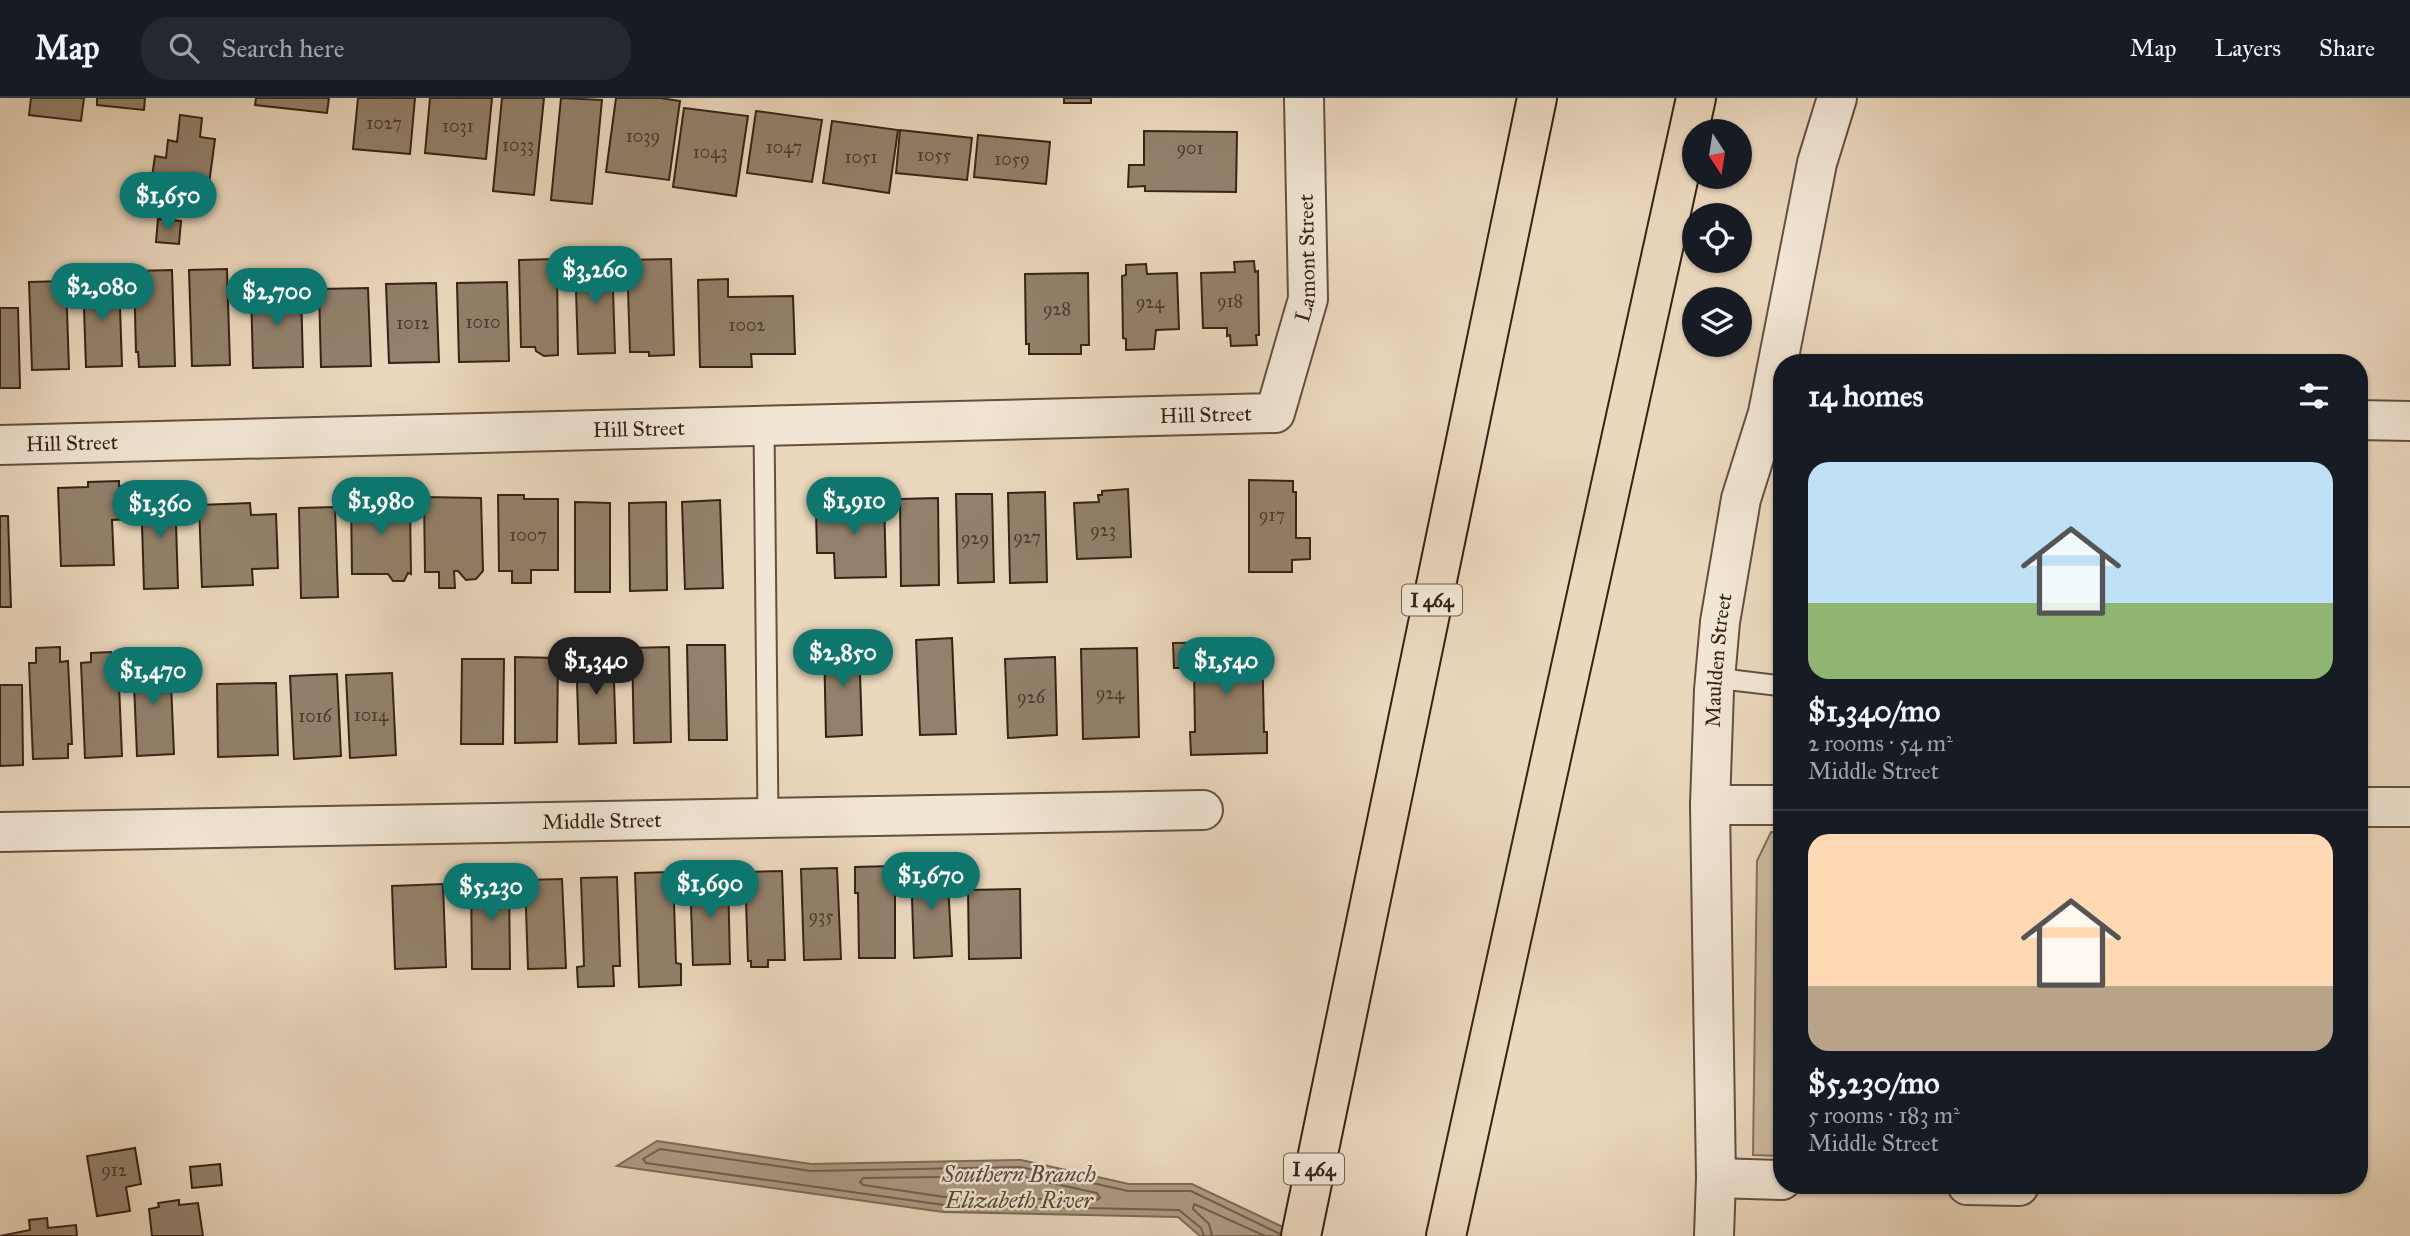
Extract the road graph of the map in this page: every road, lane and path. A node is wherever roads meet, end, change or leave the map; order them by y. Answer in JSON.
{"nodes":[{"id":1,"x":1304,"y":98,"type":"edge"},
{"id":2,"x":1537,"y":98,"type":"edge"},
{"id":3,"x":1696,"y":98,"type":"edge"},
{"id":4,"x":1837,"y":98,"type":"edge"},
{"id":5,"x":1785,"y":354,"type":"edge"},
{"id":6,"x":1275,"y":413,"type":"joint"},
{"id":7,"x":1773,"y":418,"type":"edge"},
{"id":8,"x":2368,"y":420,"type":"edge"},
{"id":9,"x":2410,"y":421,"type":"edge"},
{"id":10,"x":764,"y":426,"type":"junction"},
{"id":11,"x":0,"y":445,"type":"edge"},
{"id":12,"x":1716,"y":678,"type":"junction"},
{"id":13,"x":1773,"y":685,"type":"edge"},
{"id":14,"x":1710,"y":805,"type":"junction"},
{"id":15,"x":1773,"y":805,"type":"edge"},
{"id":16,"x":2368,"y":807,"type":"edge"},
{"id":17,"x":2410,"y":807,"type":"edge"},
{"id":18,"x":1203,"y":810,"type":"dead end"},
{"id":19,"x":768,"y":818,"type":"junction"},
{"id":20,"x":0,"y":832,"type":"edge"},
{"id":21,"x":1716,"y":1178,"type":"junction"},
{"id":22,"x":1773,"y":1180,"type":"edge"},
{"id":23,"x":1301,"y":1236,"type":"edge"},
{"id":24,"x":1446,"y":1236,"type":"edge"},
{"id":25,"x":1714,"y":1236,"type":"edge"}],
"edges":[{"from":1,"to":6,"type":"street","name":"Lamont Street"},
{"from":2,"to":23,"type":"highway","number":"I 464"},
{"from":3,"to":24,"type":"highway"},
{"from":4,"to":5,"type":"street","name":"Maulden Street"},
{"from":6,"to":10,"type":"street","name":"Hill Street"},
{"from":7,"to":12,"type":"street","name":"Maulden Street"},
{"from":8,"to":9,"type":"street"},
{"from":10,"to":11,"type":"street","name":"Hill Street"},
{"from":10,"to":19,"type":"lane"},
{"from":12,"to":13,"type":"lane"},
{"from":12,"to":14,"type":"street","name":"Maulden Street"},
{"from":14,"to":15,"type":"street"},
{"from":14,"to":21,"type":"street","name":"Maulden Street"},
{"from":16,"to":17,"type":"street"},
{"from":18,"to":19,"type":"street","name":"Middle Street"},
{"from":19,"to":20,"type":"street","name":"Middle Street"},
{"from":21,"to":22,"type":"street"},
{"from":21,"to":25,"type":"street","name":"Maulden Street"}]}
